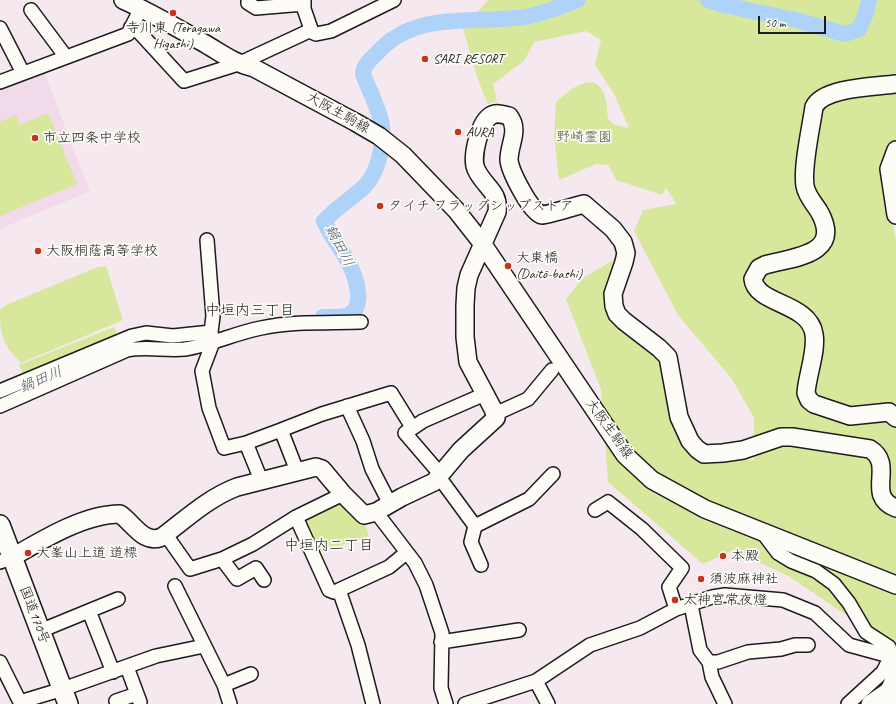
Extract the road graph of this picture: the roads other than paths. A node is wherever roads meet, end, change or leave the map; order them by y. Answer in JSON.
{"nodes":[{"id":1,"x":123,"y":0,"type":"edge"},
{"id":2,"x":248,"y":0,"type":"edge"},
{"id":3,"x":394,"y":0,"type":"edge"},
{"id":4,"x":304,"y":2,"type":"edge"},
{"id":5,"x":141,"y":8,"type":"junction"},
{"id":6,"x":32,"y":10,"type":"dead end"},
{"id":7,"x":131,"y":27,"type":"junction"},
{"id":8,"x":0,"y":28,"type":"edge"},
{"id":9,"x":309,"y":31,"type":"junction"},
{"id":10,"x":66,"y":57,"type":"junction"},
{"id":11,"x":238,"y":64,"type":"junction"},
{"id":12,"x":23,"y":73,"type":"junction"},
{"id":13,"x":0,"y":82,"type":"edge"},
{"id":14,"x":896,"y":84,"type":"edge"},
{"id":15,"x":896,"y":150,"type":"edge"},
{"id":16,"x":896,"y":215,"type":"edge"},
{"id":17,"x":207,"y":240,"type":"dead end"},
{"id":18,"x":482,"y":243,"type":"junction"},
{"id":19,"x":361,"y":322,"type":"dead end"},
{"id":20,"x":212,"y":337,"type":"junction"},
{"id":21,"x":552,"y":370,"type":"dead end"},
{"id":22,"x":10,"y":394,"type":"edge"},
{"id":23,"x":485,"y":394,"type":"junction"},
{"id":24,"x":0,"y":406,"type":"edge"},
{"id":25,"x":347,"y":406,"type":"junction"},
{"id":26,"x":495,"y":414,"type":"junction"},
{"id":27,"x":896,"y":418,"type":"edge"},
{"id":28,"x":412,"y":427,"type":"junction"},
{"id":29,"x":280,"y":430,"type":"junction"},
{"id":30,"x":246,"y":443,"type":"junction"},
{"id":31,"x":297,"y":471,"type":"junction"},
{"id":32,"x":553,"y":474,"type":"dead end"},
{"id":33,"x":440,"y":476,"type":"junction"},
{"id":34,"x":261,"y":480,"type":"junction"},
{"id":35,"x":343,"y":494,"type":"junction"},
{"id":36,"x":383,"y":508,"type":"junction"},
{"id":37,"x":896,"y":508,"type":"edge"},
{"id":38,"x":595,"y":510,"type":"dead end"},
{"id":39,"x":296,"y":517,"type":"junction"},
{"id":40,"x":0,"y":525,"type":"edge"},
{"id":41,"x":475,"y":526,"type":"junction"},
{"id":42,"x":763,"y":533,"type":"junction"},
{"id":43,"x":166,"y":535,"type":"junction"},
{"id":44,"x":406,"y":553,"type":"junction"},
{"id":45,"x":222,"y":559,"type":"junction"},
{"id":46,"x":6,"y":560,"type":"edge"},
{"id":47,"x":481,"y":565,"type":"dead end"},
{"id":48,"x":264,"y":580,"type":"dead end"},
{"id":49,"x":896,"y":585,"type":"edge"},
{"id":50,"x":175,"y":586,"type":"dead end"},
{"id":51,"x":339,"y":590,"type":"junction"},
{"id":52,"x":118,"y":599,"type":"dead end"},
{"id":53,"x":691,"y":605,"type":"junction"},
{"id":54,"x":676,"y":609,"type":"junction"},
{"id":55,"x":89,"y":610,"type":"junction"},
{"id":56,"x":519,"y":630,"type":"dead end"},
{"id":57,"x":40,"y":631,"type":"junction"},
{"id":58,"x":441,"y":642,"type":"junction"},
{"id":59,"x":808,"y":645,"type":"dead end"},
{"id":60,"x":204,"y":646,"type":"junction"},
{"id":61,"x":0,"y":662,"type":"edge"},
{"id":62,"x":709,"y":662,"type":"junction"},
{"id":63,"x":890,"y":663,"type":"edge"},
{"id":64,"x":127,"y":667,"type":"junction"},
{"id":65,"x":113,"y":672,"type":"junction"},
{"id":66,"x":251,"y":674,"type":"dead end"},
{"id":67,"x":536,"y":681,"type":"junction"},
{"id":68,"x":224,"y":685,"type":"junction"},
{"id":69,"x":892,"y":695,"type":"edge"},
{"id":70,"x":65,"y":697,"type":"edge"},
{"id":71,"x":116,"y":701,"type":"dead end"},
{"id":72,"x":230,"y":704,"type":"edge"},
{"id":73,"x":374,"y":704,"type":"edge"},
{"id":74,"x":446,"y":704,"type":"edge"},
{"id":75,"x":465,"y":704,"type":"edge"},
{"id":76,"x":548,"y":704,"type":"edge"},
{"id":77,"x":724,"y":704,"type":"edge"},
{"id":78,"x":848,"y":704,"type":"edge"},
{"id":79,"x":870,"y":704,"type":"edge"}],
"edges":[{"from":1,"to":5,"type":"main road","name":"大阪生駒線"},
{"from":2,"to":4,"type":"street"},
{"from":3,"to":9,"type":"street"},
{"from":4,"to":9,"type":"street"},
{"from":5,"to":7,"type":"street"},
{"from":5,"to":11,"type":"main road","name":"大阪生駒線"},
{"from":6,"to":10,"type":"street"},
{"from":7,"to":10,"type":"street"},
{"from":7,"to":11,"type":"street"},
{"from":8,"to":12,"type":"street"},
{"from":9,"to":11,"type":"street"},
{"from":10,"to":12,"type":"street"},
{"from":11,"to":18,"type":"main road","name":"大阪生駒線"},
{"from":12,"to":13,"type":"street"},
{"from":14,"to":27,"type":"main road"},
{"from":15,"to":16,"type":"main road"},
{"from":17,"to":20,"type":"street"},
{"from":18,"to":23,"type":"main road"},
{"from":18,"to":37,"type":"main road"},
{"from":18,"to":42,"type":"main road","name":"大阪生駒線"},
{"from":19,"to":20,"type":"street"},
{"from":20,"to":22,"type":"street"},
{"from":20,"to":30,"type":"street"},
{"from":21,"to":26,"type":"street"},
{"from":22,"to":24,"type":"street"},
{"from":23,"to":26,"type":"main road"},
{"from":23,"to":28,"type":"street"},
{"from":25,"to":28,"type":"street"},
{"from":25,"to":29,"type":"street"},
{"from":25,"to":36,"type":"street"},
{"from":26,"to":33,"type":"main road"},
{"from":28,"to":33,"type":"street"},
{"from":29,"to":30,"type":"street"},
{"from":29,"to":31,"type":"street"},
{"from":30,"to":34,"type":"street"},
{"from":31,"to":34,"type":"main road"},
{"from":31,"to":35,"type":"main road"},
{"from":32,"to":41,"type":"street"},
{"from":33,"to":36,"type":"main road"},
{"from":33,"to":41,"type":"street"},
{"from":34,"to":43,"type":"main road"},
{"from":35,"to":36,"type":"main road"},
{"from":35,"to":39,"type":"street"},
{"from":36,"to":44,"type":"street"},
{"from":38,"to":54,"type":"street"},
{"from":39,"to":45,"type":"street"},
{"from":39,"to":51,"type":"street"},
{"from":40,"to":46,"type":"highway","name":"国道170号"},
{"from":41,"to":47,"type":"street"},
{"from":42,"to":49,"type":"main road","name":"大阪生駒線"},
{"from":42,"to":63,"type":"street"},
{"from":43,"to":45,"type":"street"},
{"from":43,"to":46,"type":"main road"},
{"from":44,"to":51,"type":"street"},
{"from":44,"to":58,"type":"street"},
{"from":45,"to":48,"type":"street"},
{"from":46,"to":57,"type":"highway","name":"国道170号"},
{"from":50,"to":60,"type":"street"},
{"from":51,"to":73,"type":"street"},
{"from":52,"to":55,"type":"street"},
{"from":53,"to":54,"type":"street"},
{"from":53,"to":62,"type":"street"},
{"from":53,"to":63,"type":"street"},
{"from":54,"to":67,"type":"street"},
{"from":55,"to":57,"type":"street"},
{"from":55,"to":65,"type":"street"},
{"from":56,"to":58,"type":"street"},
{"from":57,"to":70,"type":"highway","name":"国道170号"},
{"from":58,"to":74,"type":"street"},
{"from":59,"to":62,"type":"street"},
{"from":60,"to":64,"type":"street"},
{"from":60,"to":68,"type":"street"},
{"from":61,"to":70,"type":"street"},
{"from":62,"to":77,"type":"street"},
{"from":63,"to":69,"type":"street"},
{"from":63,"to":78,"type":"street"},
{"from":64,"to":65,"type":"street"},
{"from":64,"to":71,"type":"street"},
{"from":65,"to":70,"type":"street"},
{"from":66,"to":68,"type":"street"},
{"from":67,"to":75,"type":"street"},
{"from":67,"to":76,"type":"street"},
{"from":68,"to":72,"type":"street"},
{"from":69,"to":79,"type":"main road"}]}
